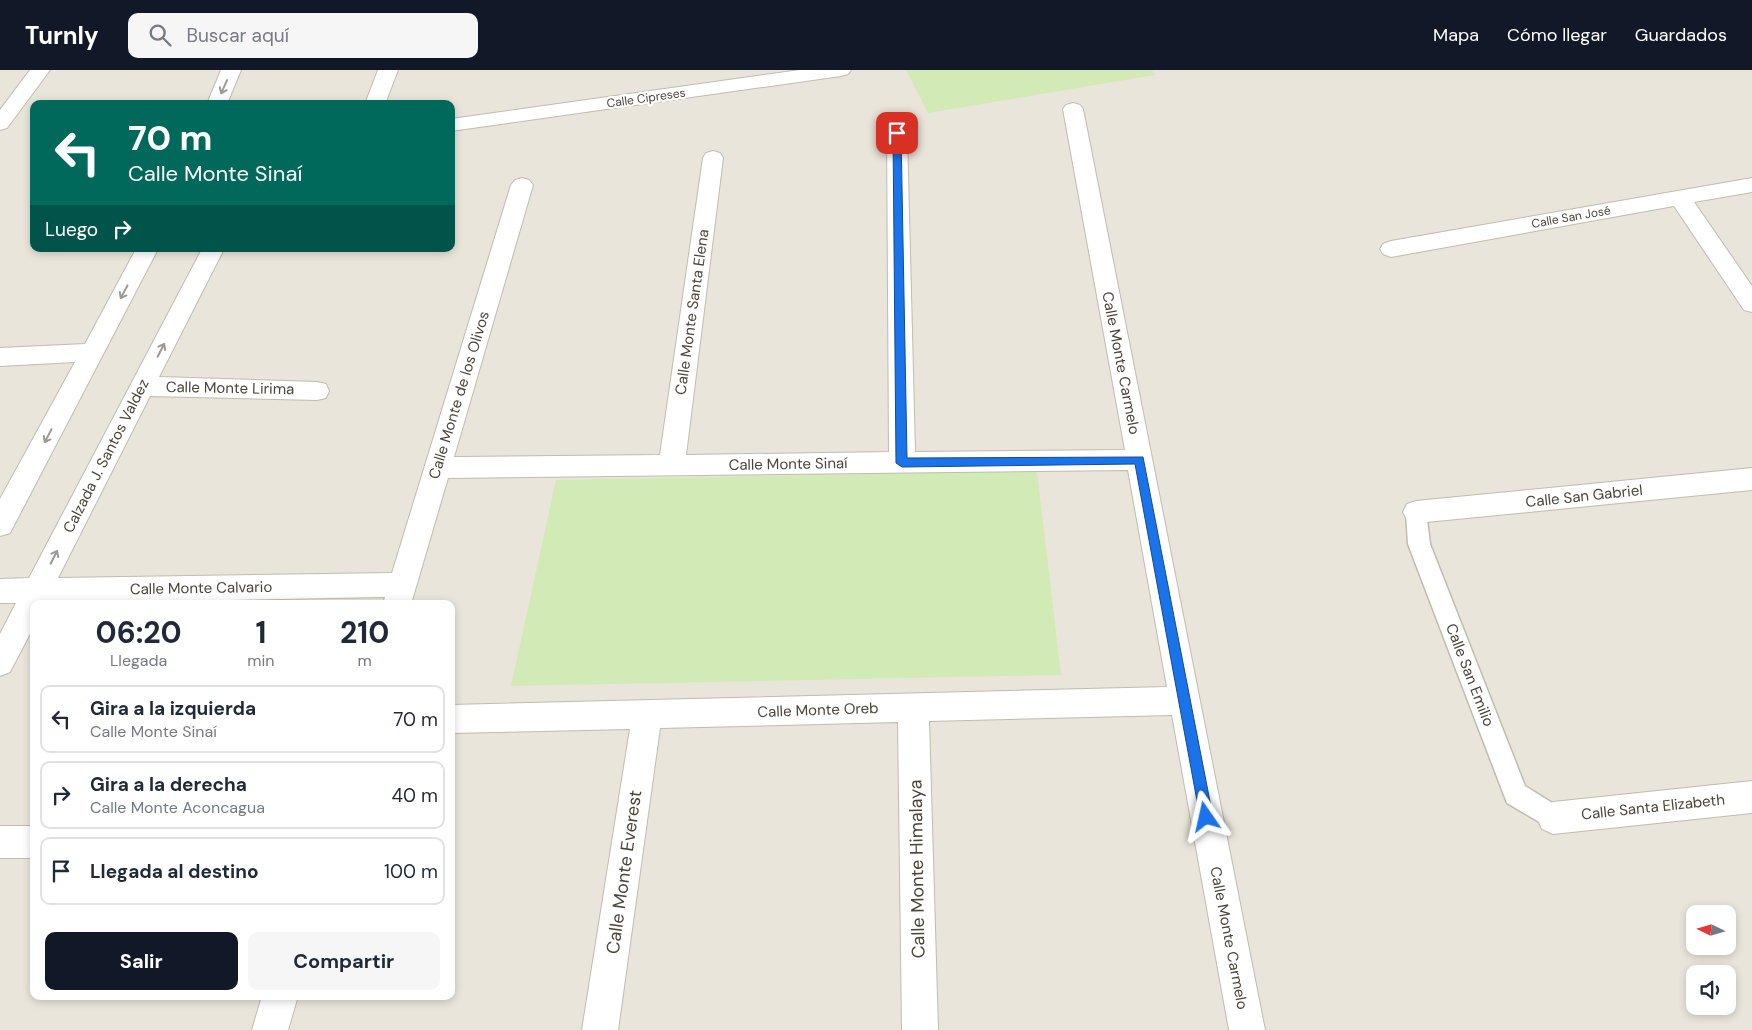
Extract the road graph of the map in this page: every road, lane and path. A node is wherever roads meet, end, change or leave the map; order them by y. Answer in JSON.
{"nodes":[{"id":1,"x":40,"y":70,"type":"edge"},
{"id":2,"x":231,"y":70,"type":"edge"},
{"id":3,"x":388,"y":70,"type":"edge"},
{"id":4,"x":842,"y":70,"type":"edge"},
{"id":5,"x":218,"y":100,"type":"edge"},
{"id":6,"x":377,"y":100,"type":"edge"},
{"id":7,"x":1073,"y":109,"type":"dead end"},
{"id":8,"x":0,"y":124,"type":"edge"},
{"id":9,"x":455,"y":124,"type":"edge"},
{"id":10,"x":897,"y":133,"type":"dead end"},
{"id":11,"x":713,"y":158,"type":"dead end"},
{"id":12,"x":522,"y":185,"type":"dead end"},
{"id":13,"x":1752,"y":185,"type":"edge"},
{"id":14,"x":1680,"y":198,"type":"junction"},
{"id":15,"x":1391,"y":249,"type":"dead end"},
{"id":16,"x":145,"y":252,"type":"edge"},
{"id":17,"x":211,"y":252,"type":"edge"},
{"id":18,"x":1752,"y":304,"type":"edge"},
{"id":19,"x":93,"y":352,"type":"junction"},
{"id":20,"x":0,"y":357,"type":"edge"},
{"id":21,"x":142,"y":386,"type":"junction"},
{"id":22,"x":317,"y":390,"type":"dead end"},
{"id":23,"x":1139,"y":460,"type":"junction"},
{"id":24,"x":902,"y":463,"type":"junction"},
{"id":25,"x":672,"y":465,"type":"junction"},
{"id":26,"x":437,"y":468,"type":"junction"},
{"id":27,"x":1752,"y":479,"type":"edge"},
{"id":28,"x":11,"y":486,"type":"edge"},
{"id":29,"x":1416,"y":512,"type":"joint"},
{"id":30,"x":0,"y":525,"type":"edge"},
{"id":31,"x":0,"y":591,"type":"edge"},
{"id":32,"x":37,"y":591,"type":"junction"},
{"id":33,"x":400,"y":594,"type":"edge"},
{"id":34,"x":32,"y":600,"type":"edge"},
{"id":35,"x":30,"y":605,"type":"edge"},
{"id":36,"x":0,"y":663,"type":"edge"},
{"id":37,"x":1185,"y":701,"type":"junction"},
{"id":38,"x":913,"y":707,"type":"junction"},
{"id":39,"x":647,"y":715,"type":"junction"},
{"id":40,"x":455,"y":719,"type":"edge"},
{"id":41,"x":1752,"y":797,"type":"edge"},
{"id":42,"x":1553,"y":818,"type":"joint"},
{"id":43,"x":0,"y":842,"type":"edge"},
{"id":44,"x":30,"y":842,"type":"edge"},
{"id":45,"x":279,"y":1000,"type":"edge"},
{"id":46,"x":270,"y":1030,"type":"edge"},
{"id":47,"x":600,"y":1030,"type":"edge"},
{"id":48,"x":920,"y":1030,"type":"edge"},
{"id":49,"x":1247,"y":1030,"type":"edge"}],
"edges":[{"from":1,"to":8,"type":"street"},
{"from":2,"to":5,"type":"street","one_way":true},
{"from":3,"to":6,"type":"street"},
{"from":4,"to":9,"type":"street","name":"Calle Cipreses"},
{"from":7,"to":23,"type":"street","name":"Calle Monte Carmelo"},
{"from":10,"to":24,"type":"street"},
{"from":11,"to":25,"type":"street","name":"Calle Monte Santa Elena"},
{"from":12,"to":26,"type":"street","name":"Calle Monte de los Olivos"},
{"from":13,"to":14,"type":"street","name":"Calle San José"},
{"from":14,"to":15,"type":"street","name":"Calle San José"},
{"from":14,"to":18,"type":"street"},
{"from":16,"to":19,"type":"street","one_way":true},
{"from":21,"to":17,"type":"street","name":"Calzada J. Santos Valdez","one_way":true},
{"from":19,"to":20,"type":"street"},
{"from":19,"to":28,"type":"street","one_way":true},
{"from":21,"to":22,"type":"street","name":"Calle Monte Lirima"},
{"from":32,"to":21,"type":"street","name":"Calzada J. Santos Valdez","one_way":true},
{"from":23,"to":24,"type":"street","name":"Calle Monte Sinaí"},
{"from":23,"to":37,"type":"street","name":"Calle Monte Carmelo"},
{"from":24,"to":25,"type":"street","name":"Calle Monte Sinaí"},
{"from":25,"to":26,"type":"street","name":"Calle Monte Sinaí"},
{"from":26,"to":33,"type":"street","name":"Calle Monte de los Olivos"},
{"from":27,"to":29,"type":"street","name":"Calle San Gabriel"},
{"from":28,"to":30,"type":"street"},
{"from":29,"to":42,"type":"lane","name":"Calle San Emilio"},
{"from":31,"to":32,"type":"street","name":"Calle Monte Calvario"},
{"from":32,"to":33,"type":"street","name":"Calle Monte Calvario"},
{"from":32,"to":34,"type":"street","name":"Calzada J. Santos Valdez"},
{"from":35,"to":36,"type":"street","name":"Calzada J. Santos Valdez"},
{"from":37,"to":38,"type":"street","name":"Calle Monte Oreb"},
{"from":37,"to":49,"type":"street","name":"Calle Monte Carmelo"},
{"from":38,"to":39,"type":"street","name":"Calle Monte Oreb"},
{"from":38,"to":48,"type":"street","name":"Calle Monte Himalaya"},
{"from":39,"to":40,"type":"street","name":"Calle Monte Oreb"},
{"from":39,"to":47,"type":"street","name":"Calle Monte Everest"},
{"from":41,"to":42,"type":"street","name":"Calle Santa Elizabeth"},
{"from":43,"to":44,"type":"street"},
{"from":45,"to":46,"type":"street"}]}
